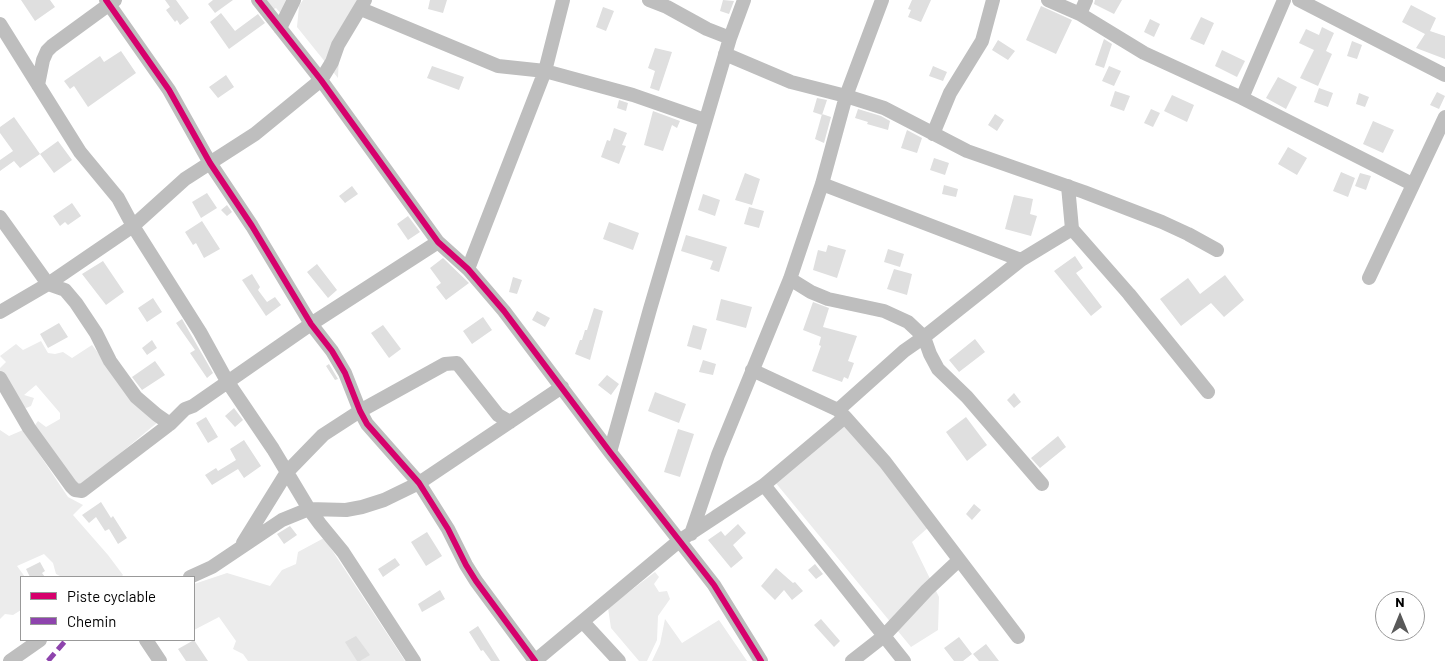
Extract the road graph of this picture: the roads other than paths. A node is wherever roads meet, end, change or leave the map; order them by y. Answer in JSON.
{"nodes":[{"id":1,"x":258,"y":0,"type":"edge"},
{"id":2,"x":294,"y":0,"type":"edge"},
{"id":3,"x":562,"y":0,"type":"edge"},
{"id":4,"x":649,"y":0,"type":"edge"},
{"id":5,"x":744,"y":0,"type":"edge"},
{"id":6,"x":882,"y":0,"type":"edge"},
{"id":7,"x":993,"y":0,"type":"edge"},
{"id":8,"x":1048,"y":0,"type":"edge"},
{"id":9,"x":1086,"y":0,"type":"edge"},
{"id":10,"x":1284,"y":0,"type":"edge"},
{"id":11,"x":1299,"y":0,"type":"edge"},
{"id":12,"x":110,"y":1,"type":"edge"},
{"id":13,"x":363,"y":5,"type":"edge"},
{"id":14,"x":1080,"y":14,"type":"junction"},
{"id":15,"x":0,"y":24,"type":"edge"},
{"id":16,"x":280,"y":28,"type":"junction"},
{"id":17,"x":730,"y":38,"type":"junction"},
{"id":18,"x":725,"y":54,"type":"junction"},
{"id":19,"x":545,"y":71,"type":"junction"},
{"id":20,"x":1445,"y":75,"type":"edge"},
{"id":21,"x":321,"y":80,"type":"junction"},
{"id":22,"x":38,"y":85,"type":"junction"},
{"id":23,"x":846,"y":96,"type":"junction"},
{"id":24,"x":1242,"y":98,"type":"junction"},
{"id":25,"x":1445,"y":117,"type":"edge"},
{"id":26,"x":706,"y":120,"type":"junction"},
{"id":27,"x":932,"y":134,"type":"junction"},
{"id":28,"x":210,"y":163,"type":"junction"},
{"id":29,"x":822,"y":184,"type":"junction"},
{"id":30,"x":1412,"y":184,"type":"junction"},
{"id":31,"x":1068,"y":186,"type":"junction"},
{"id":32,"x":0,"y":217,"type":"edge"},
{"id":33,"x":133,"y":226,"type":"junction"},
{"id":34,"x":1072,"y":229,"type":"junction"},
{"id":35,"x":438,"y":242,"type":"junction"},
{"id":36,"x":1217,"y":250,"type":"dead end"},
{"id":37,"x":1020,"y":260,"type":"junction"},
{"id":38,"x":468,"y":269,"type":"junction"},
{"id":39,"x":1369,"y":278,"type":"dead end"},
{"id":40,"x":790,"y":279,"type":"junction"},
{"id":41,"x":48,"y":284,"type":"junction"},
{"id":42,"x":0,"y":312,"type":"edge"},
{"id":43,"x":311,"y":324,"type":"junction"},
{"id":44,"x":924,"y":337,"type":"junction"},
{"id":45,"x":752,"y":370,"type":"junction"},
{"id":46,"x":0,"y":378,"type":"edge"},
{"id":47,"x":227,"y":381,"type":"junction"},
{"id":48,"x":562,"y":387,"type":"junction"},
{"id":49,"x":1208,"y":392,"type":"dead end"},
{"id":50,"x":360,"y":411,"type":"junction"},
{"id":51,"x":842,"y":414,"type":"junction"},
{"id":52,"x":510,"y":422,"type":"junction"},
{"id":53,"x":170,"y":424,"type":"junction"},
{"id":54,"x":610,"y":452,"type":"junction"},
{"id":55,"x":287,"y":472,"type":"junction"},
{"id":56,"x":419,"y":484,"type":"junction"},
{"id":57,"x":1042,"y":484,"type":"dead end"},
{"id":58,"x":764,"y":485,"type":"junction"},
{"id":59,"x":309,"y":509,"type":"junction"},
{"id":60,"x":685,"y":538,"type":"junction"},
{"id":61,"x":240,"y":548,"type":"junction"},
{"id":62,"x":959,"y":560,"type":"junction"},
{"id":63,"x":192,"y":576,"type":"edge"},
{"id":64,"x":583,"y":622,"type":"junction"},
{"id":65,"x":884,"y":636,"type":"junction"},
{"id":66,"x":1018,"y":637,"type":"dead end"},
{"id":67,"x":39,"y":641,"type":"edge"},
{"id":68,"x":147,"y":641,"type":"edge"},
{"id":69,"x":10,"y":661,"type":"edge"},
{"id":70,"x":160,"y":661,"type":"edge"},
{"id":71,"x":414,"y":661,"type":"edge"},
{"id":72,"x":535,"y":661,"type":"edge"},
{"id":73,"x":619,"y":661,"type":"edge"},
{"id":74,"x":761,"y":661,"type":"edge"},
{"id":75,"x":852,"y":661,"type":"edge"},
{"id":76,"x":904,"y":661,"type":"edge"}],
"edges":[{"from":1,"to":16,"type":"street"},
{"from":2,"to":16,"type":"street"},
{"from":3,"to":19,"type":"street"},
{"from":4,"to":17,"type":"street"},
{"from":5,"to":17,"type":"street"},
{"from":6,"to":23,"type":"street"},
{"from":7,"to":27,"type":"street"},
{"from":8,"to":14,"type":"street"},
{"from":9,"to":14,"type":"street"},
{"from":10,"to":24,"type":"street"},
{"from":11,"to":20,"type":"street"},
{"from":12,"to":22,"type":"street"},
{"from":12,"to":28,"type":"street"},
{"from":13,"to":19,"type":"street"},
{"from":13,"to":21,"type":"street"},
{"from":14,"to":24,"type":"street"},
{"from":15,"to":22,"type":"street"},
{"from":16,"to":21,"type":"street"},
{"from":17,"to":18,"type":"street"},
{"from":18,"to":23,"type":"street"},
{"from":18,"to":26,"type":"street"},
{"from":19,"to":26,"type":"street"},
{"from":19,"to":38,"type":"street"},
{"from":21,"to":28,"type":"street"},
{"from":21,"to":35,"type":"street"},
{"from":22,"to":33,"type":"street"},
{"from":23,"to":27,"type":"street"},
{"from":23,"to":29,"type":"street"},
{"from":24,"to":30,"type":"street"},
{"from":25,"to":30,"type":"street"},
{"from":26,"to":54,"type":"street"},
{"from":27,"to":31,"type":"street"},
{"from":28,"to":33,"type":"street"},
{"from":28,"to":43,"type":"street"},
{"from":29,"to":37,"type":"street"},
{"from":29,"to":40,"type":"street"},
{"from":30,"to":39,"type":"street"},
{"from":31,"to":34,"type":"street"},
{"from":31,"to":36,"type":"street"},
{"from":32,"to":41,"type":"street"},
{"from":33,"to":41,"type":"street"},
{"from":33,"to":47,"type":"street"},
{"from":34,"to":37,"type":"street"},
{"from":34,"to":49,"type":"street"},
{"from":35,"to":38,"type":"street"},
{"from":35,"to":43,"type":"street"},
{"from":37,"to":44,"type":"street"},
{"from":38,"to":48,"type":"street"},
{"from":40,"to":44,"type":"street"},
{"from":40,"to":45,"type":"street"},
{"from":41,"to":42,"type":"street"},
{"from":41,"to":53,"type":"street"},
{"from":43,"to":47,"type":"street"},
{"from":43,"to":50,"type":"street"},
{"from":44,"to":51,"type":"street"},
{"from":44,"to":57,"type":"street"},
{"from":45,"to":51,"type":"street"},
{"from":45,"to":60,"type":"street"},
{"from":46,"to":53,"type":"street"},
{"from":47,"to":53,"type":"street"},
{"from":47,"to":55,"type":"street"},
{"from":48,"to":52,"type":"street"},
{"from":48,"to":54,"type":"street"},
{"from":50,"to":52,"type":"street"},
{"from":50,"to":55,"type":"street"},
{"from":50,"to":56,"type":"street"},
{"from":51,"to":58,"type":"street"},
{"from":51,"to":62,"type":"street"},
{"from":52,"to":56,"type":"street"},
{"from":54,"to":60,"type":"street"},
{"from":55,"to":59,"type":"street"},
{"from":55,"to":61,"type":"street"},
{"from":56,"to":59,"type":"street"},
{"from":56,"to":72,"type":"street"},
{"from":58,"to":60,"type":"street"},
{"from":58,"to":65,"type":"street"},
{"from":59,"to":61,"type":"street"},
{"from":59,"to":71,"type":"street"},
{"from":60,"to":64,"type":"street"},
{"from":60,"to":74,"type":"street"},
{"from":61,"to":63,"type":"street"},
{"from":62,"to":65,"type":"street"},
{"from":62,"to":66,"type":"street"},
{"from":64,"to":72,"type":"street"},
{"from":64,"to":73,"type":"street"},
{"from":65,"to":75,"type":"street"},
{"from":65,"to":76,"type":"street"},
{"from":67,"to":69,"type":"street"},
{"from":68,"to":70,"type":"street"}]}
